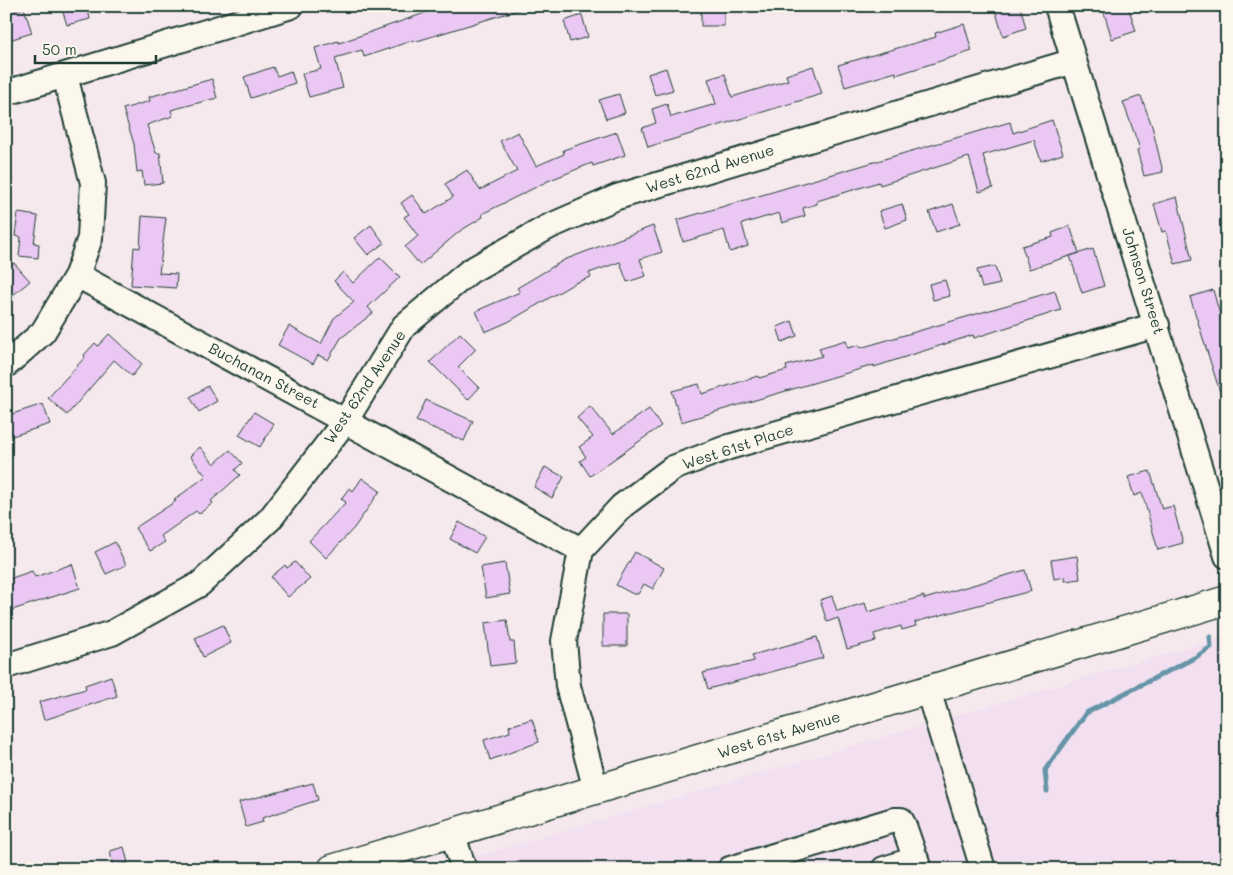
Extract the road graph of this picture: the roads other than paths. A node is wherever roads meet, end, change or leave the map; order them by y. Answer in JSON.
{"nodes":[{"id":1,"x":291,"y":6,"type":"edge"},
{"id":2,"x":1057,"y":6,"type":"edge"},
{"id":3,"x":1074,"y":61,"type":"junction"},
{"id":4,"x":65,"y":76,"type":"junction"},
{"id":5,"x":6,"y":93,"type":"edge"},
{"id":6,"x":77,"y":275,"type":"junction"},
{"id":7,"x":1157,"y":325,"type":"junction"},
{"id":8,"x":6,"y":365,"type":"edge"},
{"id":9,"x":346,"y":420,"type":"junction"},
{"id":10,"x":581,"y":550,"type":"junction"},
{"id":11,"x":1227,"y":556,"type":"edge"},
{"id":12,"x":1227,"y":600,"type":"edge"},
{"id":13,"x":6,"y":666,"type":"edge"},
{"id":14,"x":928,"y":690,"type":"junction"},
{"id":15,"x":596,"y":790,"type":"junction"},
{"id":16,"x":452,"y":833,"type":"junction"},
{"id":17,"x":917,"y":864,"type":"edge"},
{"id":18,"x":890,"y":868,"type":"edge"},
{"id":19,"x":332,"y":869,"type":"edge"},
{"id":20,"x":464,"y":869,"type":"edge"},
{"id":21,"x":730,"y":869,"type":"edge"},
{"id":22,"x":983,"y":869,"type":"edge"}],
"edges":[{"from":1,"to":4,"type":"street"},
{"from":2,"to":3,"type":"street","name":"Johnson Street"},
{"from":3,"to":7,"type":"street","name":"Johnson Street"},
{"from":3,"to":9,"type":"street","name":"West 62nd Avenue"},
{"from":4,"to":5,"type":"street"},
{"from":4,"to":6,"type":"street"},
{"from":6,"to":8,"type":"street"},
{"from":6,"to":9,"type":"street","name":"Buchanan Street"},
{"from":7,"to":10,"type":"street","name":"West 61st Place"},
{"from":7,"to":11,"type":"street","name":"Johnson Street"},
{"from":9,"to":10,"type":"street","name":"Buchanan Street"},
{"from":9,"to":13,"type":"street","name":"West 62nd Avenue"},
{"from":10,"to":15,"type":"street"},
{"from":12,"to":14,"type":"main road","name":"West 61st Avenue"},
{"from":14,"to":15,"type":"main road","name":"West 61st Avenue"},
{"from":14,"to":22,"type":"street"},
{"from":15,"to":16,"type":"main road","name":"West 61st Avenue"},
{"from":16,"to":19,"type":"main road","name":"West 61st Avenue"},
{"from":16,"to":20,"type":"street"},
{"from":17,"to":18,"type":"street"},
{"from":17,"to":21,"type":"street"}]}
